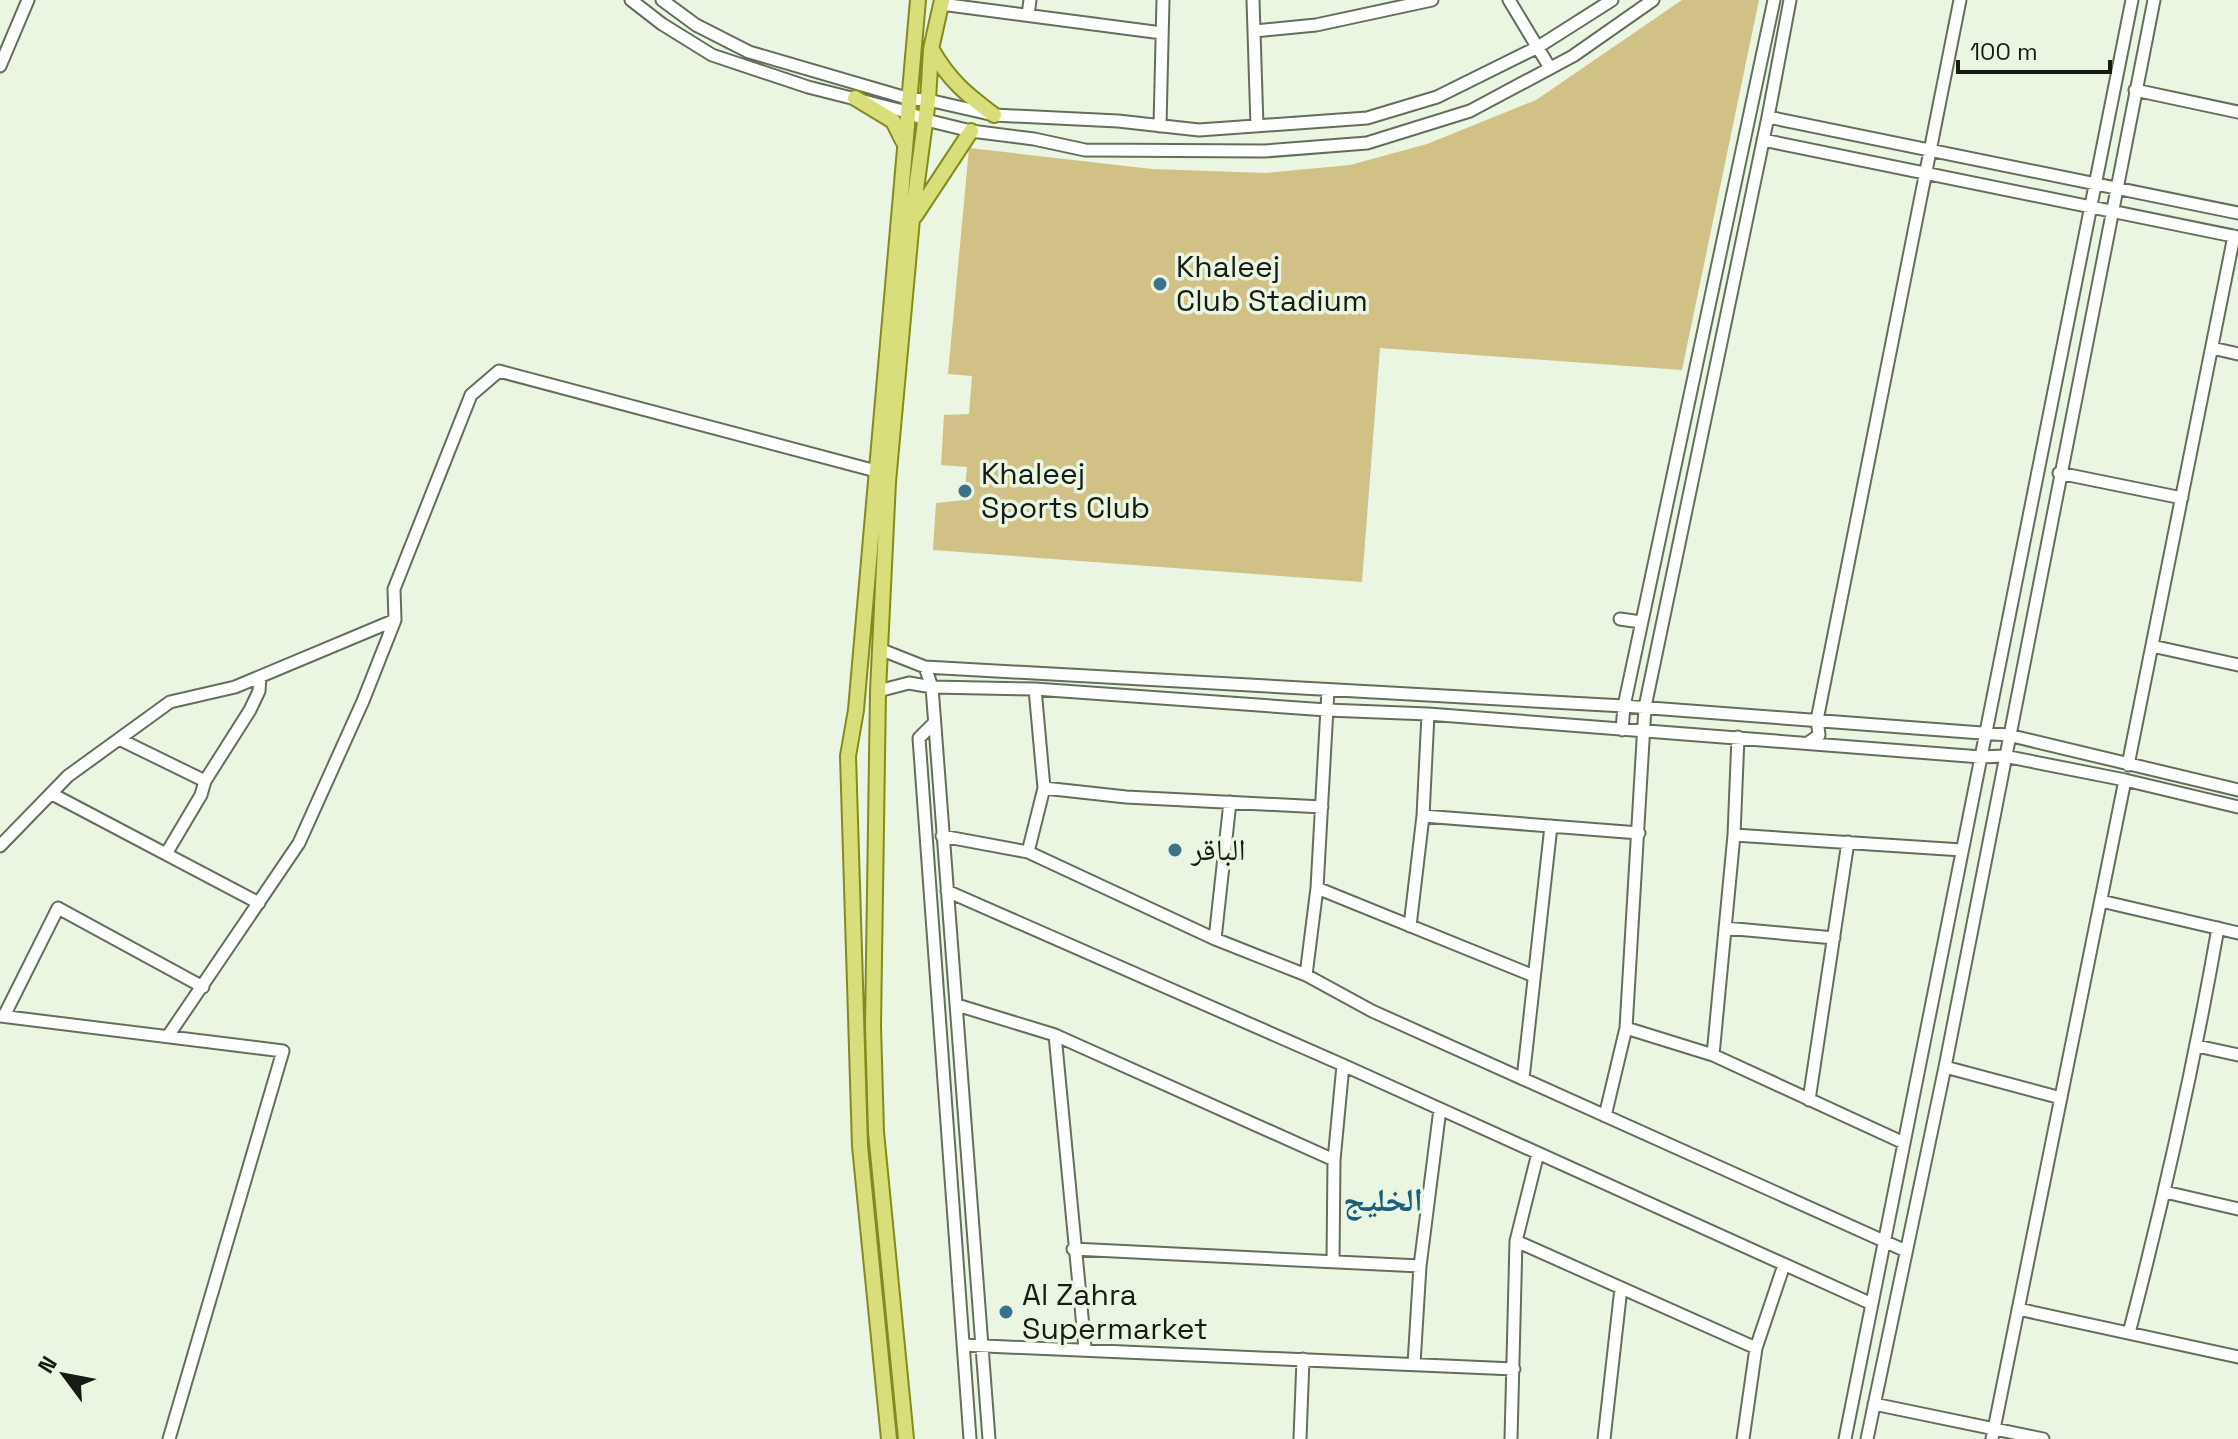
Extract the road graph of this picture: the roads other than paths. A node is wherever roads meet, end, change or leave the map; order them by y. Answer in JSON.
{"nodes":[{"id":1,"x":28,"y":0,"type":"edge"},
{"id":2,"x":631,"y":0,"type":"edge"},
{"id":3,"x":662,"y":0,"type":"edge"},
{"id":4,"x":918,"y":0,"type":"edge"},
{"id":5,"x":1030,"y":0,"type":"edge"},
{"id":6,"x":1163,"y":0,"type":"edge"},
{"id":7,"x":1253,"y":0,"type":"edge"},
{"id":8,"x":1432,"y":0,"type":"edge"},
{"id":9,"x":1509,"y":0,"type":"edge"},
{"id":10,"x":1612,"y":0,"type":"edge"},
{"id":11,"x":1653,"y":0,"type":"edge"},
{"id":12,"x":1774,"y":0,"type":"edge"},
{"id":13,"x":1790,"y":0,"type":"edge"},
{"id":14,"x":1960,"y":0,"type":"edge"},
{"id":15,"x":2132,"y":0,"type":"edge"},
{"id":16,"x":2154,"y":0,"type":"edge"},
{"id":17,"x":941,"y":2,"type":"edge"},
{"id":18,"x":1028,"y":15,"type":"junction"},
{"id":19,"x":1255,"y":31,"type":"junction"},
{"id":20,"x":1162,"y":33,"type":"junction"},
{"id":21,"x":1538,"y":47,"type":"junction"},
{"id":22,"x":931,"y":49,"type":"junction"},
{"id":23,"x":0,"y":66,"type":"edge"},
{"id":24,"x":1550,"y":68,"type":"junction"},
{"id":25,"x":2115,"y":83,"type":"junction"},
{"id":26,"x":2134,"y":94,"type":"junction"},
{"id":27,"x":855,"y":98,"type":"junction"},
{"id":28,"x":928,"y":100,"type":"junction"},
{"id":29,"x":908,"y":106,"type":"junction"},
{"id":30,"x":2238,"y":112,"type":"edge"},
{"id":31,"x":994,"y":115,"type":"junction"},
{"id":32,"x":1768,"y":117,"type":"junction"},
{"id":33,"x":926,"y":120,"type":"junction"},
{"id":34,"x":1160,"y":126,"type":"junction"},
{"id":35,"x":1257,"y":126,"type":"junction"},
{"id":36,"x":971,"y":131,"type":"junction"},
{"id":37,"x":1763,"y":140,"type":"junction"},
{"id":38,"x":904,"y":146,"type":"junction"},
{"id":39,"x":1929,"y":150,"type":"junction"},
{"id":40,"x":1925,"y":173,"type":"junction"},
{"id":41,"x":2095,"y":184,"type":"junction"},
{"id":42,"x":2115,"y":188,"type":"junction"},
{"id":43,"x":2090,"y":207,"type":"junction"},
{"id":44,"x":2110,"y":211,"type":"junction"},
{"id":45,"x":2238,"y":213,"type":"edge"},
{"id":46,"x":912,"y":219,"type":"junction"},
{"id":47,"x":2236,"y":237,"type":"edge"},
{"id":48,"x":2212,"y":348,"type":"junction"},
{"id":49,"x":2238,"y":354,"type":"edge"},
{"id":50,"x":876,"y":471,"type":"junction"},
{"id":51,"x":2059,"y":473,"type":"junction"},
{"id":52,"x":2182,"y":498,"type":"junction"},
{"id":53,"x":1620,"y":619,"type":"dead end"},
{"id":54,"x":395,"y":620,"type":"junction"},
{"id":55,"x":1641,"y":622,"type":"junction"},
{"id":56,"x":2152,"y":646,"type":"junction"},
{"id":57,"x":882,"y":650,"type":"junction"},
{"id":58,"x":2238,"y":665,"type":"edge"},
{"id":59,"x":925,"y":667,"type":"junction"},
{"id":60,"x":260,"y":677,"type":"junction"},
{"id":61,"x":932,"y":687,"type":"junction"},
{"id":62,"x":1035,"y":689,"type":"junction"},
{"id":63,"x":1328,"y":690,"type":"junction"},
{"id":64,"x":878,"y":691,"type":"junction"},
{"id":65,"x":1624,"y":706,"type":"junction"},
{"id":66,"x":1645,"y":707,"type":"junction"},
{"id":67,"x":1327,"y":710,"type":"junction"},
{"id":68,"x":1428,"y":714,"type":"junction"},
{"id":69,"x":1817,"y":720,"type":"junction"},
{"id":70,"x":934,"y":723,"type":"junction"},
{"id":71,"x":1622,"y":730,"type":"junction"},
{"id":72,"x":1644,"y":731,"type":"junction"},
{"id":73,"x":1986,"y":733,"type":"junction"},
{"id":74,"x":2008,"y":735,"type":"junction"},
{"id":75,"x":1738,"y":737,"type":"junction"},
{"id":76,"x":119,"y":739,"type":"junction"},
{"id":77,"x":1808,"y":743,"type":"junction"},
{"id":78,"x":2004,"y":756,"type":"junction"},
{"id":79,"x":1981,"y":757,"type":"junction"},
{"id":80,"x":2128,"y":765,"type":"junction"},
{"id":81,"x":2125,"y":780,"type":"junction"},
{"id":82,"x":205,"y":781,"type":"junction"},
{"id":83,"x":1044,"y":788,"type":"junction"},
{"id":84,"x":2238,"y":790,"type":"edge"},
{"id":85,"x":52,"y":794,"type":"junction"},
{"id":86,"x":1230,"y":802,"type":"junction"},
{"id":87,"x":1322,"y":807,"type":"junction"},
{"id":88,"x":2238,"y":807,"type":"edge"},
{"id":89,"x":1423,"y":816,"type":"junction"},
{"id":90,"x":1551,"y":826,"type":"junction"},
{"id":91,"x":1639,"y":833,"type":"junction"},
{"id":92,"x":1734,"y":835,"type":"junction"},
{"id":93,"x":942,"y":836,"type":"junction"},
{"id":94,"x":1848,"y":842,"type":"junction"},
{"id":95,"x":0,"y":846,"type":"edge"},
{"id":96,"x":1962,"y":850,"type":"junction"},
{"id":97,"x":1028,"y":852,"type":"junction"},
{"id":98,"x":166,"y":854,"type":"junction"},
{"id":99,"x":1317,"y":888,"type":"junction"},
{"id":100,"x":947,"y":891,"type":"junction"},
{"id":101,"x":2101,"y":901,"type":"junction"},
{"id":102,"x":259,"y":903,"type":"junction"},
{"id":103,"x":1410,"y":926,"type":"junction"},
{"id":104,"x":1725,"y":928,"type":"junction"},
{"id":105,"x":2218,"y":928,"type":"junction"},
{"id":106,"x":2238,"y":933,"type":"edge"},
{"id":107,"x":1834,"y":938,"type":"junction"},
{"id":108,"x":1215,"y":939,"type":"junction"},
{"id":109,"x":1306,"y":975,"type":"junction"},
{"id":110,"x":1534,"y":976,"type":"junction"},
{"id":111,"x":203,"y":987,"type":"junction"},
{"id":112,"x":957,"y":1005,"type":"junction"},
{"id":113,"x":2,"y":1016,"type":"edge"},
{"id":114,"x":1626,"y":1028,"type":"junction"},
{"id":115,"x":1055,"y":1035,"type":"junction"},
{"id":116,"x":168,"y":1036,"type":"junction"},
{"id":117,"x":2197,"y":1046,"type":"junction"},
{"id":118,"x":1713,"y":1055,"type":"junction"},
{"id":119,"x":2238,"y":1055,"type":"edge"},
{"id":120,"x":1343,"y":1065,"type":"junction"},
{"id":121,"x":1945,"y":1067,"type":"junction"},
{"id":122,"x":1523,"y":1079,"type":"junction"},
{"id":123,"x":2061,"y":1098,"type":"junction"},
{"id":124,"x":1809,"y":1100,"type":"junction"},
{"id":125,"x":1440,"y":1109,"type":"junction"},
{"id":126,"x":1605,"y":1116,"type":"junction"},
{"id":127,"x":1904,"y":1143,"type":"junction"},
{"id":128,"x":1538,"y":1153,"type":"junction"},
{"id":129,"x":1334,"y":1160,"type":"junction"},
{"id":130,"x":2165,"y":1192,"type":"junction"},
{"id":131,"x":2238,"y":1209,"type":"edge"},
{"id":132,"x":1516,"y":1241,"type":"junction"},
{"id":133,"x":1884,"y":1241,"type":"junction"},
{"id":134,"x":1073,"y":1249,"type":"junction"},
{"id":135,"x":1906,"y":1251,"type":"junction"},
{"id":136,"x":1333,"y":1261,"type":"junction"},
{"id":137,"x":1784,"y":1265,"type":"junction"},
{"id":138,"x":1420,"y":1266,"type":"junction"},
{"id":139,"x":1621,"y":1288,"type":"junction"},
{"id":140,"x":1872,"y":1304,"type":"junction"},
{"id":141,"x":2018,"y":1309,"type":"junction"},
{"id":142,"x":2129,"y":1333,"type":"junction"},
{"id":143,"x":982,"y":1344,"type":"junction"},
{"id":144,"x":963,"y":1345,"type":"junction"},
{"id":145,"x":1085,"y":1348,"type":"junction"},
{"id":146,"x":1756,"y":1348,"type":"junction"},
{"id":147,"x":2238,"y":1357,"type":"edge"},
{"id":148,"x":1303,"y":1359,"type":"junction"},
{"id":149,"x":1414,"y":1364,"type":"junction"},
{"id":150,"x":1514,"y":1369,"type":"junction"},
{"id":151,"x":1874,"y":1404,"type":"junction"},
{"id":152,"x":1993,"y":1434,"type":"edge"},
{"id":153,"x":169,"y":1439,"type":"edge"},
{"id":154,"x":889,"y":1439,"type":"edge"},
{"id":155,"x":906,"y":1439,"type":"edge"},
{"id":156,"x":970,"y":1439,"type":"edge"},
{"id":157,"x":989,"y":1439,"type":"edge"},
{"id":158,"x":1000,"y":1439,"type":"edge"},
{"id":159,"x":1300,"y":1439,"type":"edge"},
{"id":160,"x":1511,"y":1439,"type":"edge"},
{"id":161,"x":1604,"y":1439,"type":"edge"},
{"id":162,"x":1743,"y":1439,"type":"edge"},
{"id":163,"x":1845,"y":1439,"type":"edge"},
{"id":164,"x":1867,"y":1439,"type":"edge"},
{"id":165,"x":2043,"y":1439,"type":"edge"}],
"edges":[{"from":1,"to":23,"type":"street"},
{"from":2,"to":27,"type":"street"},
{"from":3,"to":29,"type":"street"},
{"from":4,"to":29,"type":"main road"},
{"from":5,"to":18,"type":"street"},
{"from":6,"to":20,"type":"street"},
{"from":7,"to":19,"type":"street"},
{"from":8,"to":19,"type":"street"},
{"from":9,"to":21,"type":"street"},
{"from":10,"to":21,"type":"street"},
{"from":11,"to":24,"type":"street"},
{"from":12,"to":55,"type":"street"},
{"from":13,"to":32,"type":"street"},
{"from":14,"to":39,"type":"street"},
{"from":15,"to":25,"type":"street"},
{"from":16,"to":26,"type":"street"},
{"from":17,"to":18,"type":"street"},
{"from":17,"to":22,"type":"main road"},
{"from":18,"to":20,"type":"street"},
{"from":19,"to":35,"type":"street"},
{"from":20,"to":34,"type":"street"},
{"from":21,"to":24,"type":"street"},
{"from":21,"to":35,"type":"street"},
{"from":22,"to":28,"type":"main road"},
{"from":22,"to":31,"type":"main road"},
{"from":24,"to":36,"type":"street"},
{"from":25,"to":26,"type":"street"},
{"from":25,"to":41,"type":"street"},
{"from":26,"to":30,"type":"street"},
{"from":26,"to":42,"type":"street"},
{"from":27,"to":29,"type":"street"},
{"from":27,"to":38,"type":"main road"},
{"from":28,"to":29,"type":"street"},
{"from":28,"to":31,"type":"street"},
{"from":28,"to":33,"type":"main road"},
{"from":29,"to":33,"type":"street"},
{"from":29,"to":38,"type":"main road"},
{"from":31,"to":34,"type":"street"},
{"from":32,"to":37,"type":"street"},
{"from":32,"to":39,"type":"street"},
{"from":33,"to":36,"type":"street"},
{"from":33,"to":46,"type":"main road"},
{"from":34,"to":35,"type":"street"},
{"from":36,"to":46,"type":"main road"},
{"from":37,"to":40,"type":"street"},
{"from":37,"to":66,"type":"street"},
{"from":38,"to":50,"type":"main road"},
{"from":39,"to":40,"type":"street"},
{"from":39,"to":41,"type":"street"},
{"from":40,"to":43,"type":"street"},
{"from":40,"to":69,"type":"street"},
{"from":41,"to":42,"type":"street"},
{"from":41,"to":43,"type":"street"},
{"from":42,"to":44,"type":"street"},
{"from":42,"to":45,"type":"street"},
{"from":43,"to":44,"type":"street"},
{"from":43,"to":73,"type":"street"},
{"from":44,"to":47,"type":"street"},
{"from":44,"to":51,"type":"street"},
{"from":46,"to":57,"type":"main road"},
{"from":47,"to":48,"type":"street"},
{"from":48,"to":49,"type":"street"},
{"from":48,"to":52,"type":"street"},
{"from":50,"to":54,"type":"street"},
{"from":50,"to":154,"type":"main road"},
{"from":51,"to":52,"type":"street"},
{"from":51,"to":74,"type":"street"},
{"from":52,"to":56,"type":"street"},
{"from":53,"to":55,"type":"street"},
{"from":54,"to":60,"type":"street"},
{"from":54,"to":102,"type":"street"},
{"from":55,"to":65,"type":"street"},
{"from":56,"to":58,"type":"street"},
{"from":56,"to":80,"type":"street"},
{"from":57,"to":59,"type":"street"},
{"from":57,"to":64,"type":"main road"},
{"from":59,"to":61,"type":"street"},
{"from":59,"to":63,"type":"street"},
{"from":60,"to":76,"type":"street"},
{"from":60,"to":82,"type":"street"},
{"from":61,"to":62,"type":"street"},
{"from":61,"to":64,"type":"street"},
{"from":61,"to":70,"type":"street"},
{"from":62,"to":67,"type":"street"},
{"from":62,"to":83,"type":"street"},
{"from":63,"to":65,"type":"street"},
{"from":63,"to":67,"type":"street"},
{"from":64,"to":155,"type":"main road"},
{"from":65,"to":66,"type":"street"},
{"from":65,"to":71,"type":"street"},
{"from":66,"to":69,"type":"street"},
{"from":66,"to":72,"type":"street"},
{"from":67,"to":68,"type":"street"},
{"from":67,"to":87,"type":"street"},
{"from":68,"to":71,"type":"street"},
{"from":68,"to":89,"type":"street"},
{"from":69,"to":73,"type":"street"},
{"from":69,"to":77,"type":"street"},
{"from":70,"to":93,"type":"street"},
{"from":70,"to":144,"type":"street"},
{"from":71,"to":72,"type":"street"},
{"from":72,"to":75,"type":"street"},
{"from":72,"to":91,"type":"street"},
{"from":73,"to":74,"type":"street"},
{"from":73,"to":79,"type":"street"},
{"from":74,"to":78,"type":"street"},
{"from":74,"to":80,"type":"street"},
{"from":75,"to":77,"type":"street"},
{"from":75,"to":92,"type":"street"},
{"from":76,"to":82,"type":"street"},
{"from":76,"to":85,"type":"street"},
{"from":77,"to":79,"type":"street"},
{"from":78,"to":79,"type":"street"},
{"from":78,"to":81,"type":"street"},
{"from":78,"to":121,"type":"street"},
{"from":79,"to":96,"type":"street"},
{"from":80,"to":84,"type":"street"},
{"from":81,"to":88,"type":"street"},
{"from":81,"to":101,"type":"street"},
{"from":82,"to":98,"type":"street"},
{"from":83,"to":86,"type":"street"},
{"from":83,"to":97,"type":"street"},
{"from":85,"to":95,"type":"street"},
{"from":85,"to":98,"type":"street"},
{"from":86,"to":87,"type":"street"},
{"from":86,"to":108,"type":"street"},
{"from":87,"to":99,"type":"street"},
{"from":89,"to":90,"type":"street"},
{"from":89,"to":103,"type":"street"},
{"from":90,"to":91,"type":"street"},
{"from":90,"to":110,"type":"street"},
{"from":91,"to":114,"type":"street"},
{"from":92,"to":94,"type":"street"},
{"from":92,"to":104,"type":"street"},
{"from":93,"to":97,"type":"street"},
{"from":93,"to":100,"type":"street"},
{"from":94,"to":96,"type":"street"},
{"from":94,"to":107,"type":"street"},
{"from":96,"to":127,"type":"street"},
{"from":97,"to":108,"type":"street"},
{"from":98,"to":102,"type":"street"},
{"from":99,"to":103,"type":"street"},
{"from":99,"to":109,"type":"street"},
{"from":100,"to":112,"type":"street"},
{"from":100,"to":120,"type":"street"},
{"from":101,"to":105,"type":"street"},
{"from":101,"to":123,"type":"street"},
{"from":102,"to":111,"type":"street"},
{"from":103,"to":110,"type":"street"},
{"from":104,"to":107,"type":"street"},
{"from":104,"to":118,"type":"street"},
{"from":105,"to":106,"type":"street"},
{"from":105,"to":117,"type":"street"},
{"from":107,"to":124,"type":"street"},
{"from":108,"to":109,"type":"street"},
{"from":109,"to":122,"type":"street"},
{"from":110,"to":122,"type":"street"},
{"from":111,"to":113,"type":"street"},
{"from":111,"to":116,"type":"street"},
{"from":112,"to":115,"type":"street"},
{"from":112,"to":143,"type":"street"},
{"from":113,"to":116,"type":"street"},
{"from":114,"to":118,"type":"street"},
{"from":114,"to":126,"type":"street"},
{"from":115,"to":129,"type":"street"},
{"from":115,"to":134,"type":"street"},
{"from":116,"to":153,"type":"street"},
{"from":117,"to":119,"type":"street"},
{"from":117,"to":130,"type":"street"},
{"from":118,"to":124,"type":"street"},
{"from":120,"to":125,"type":"street"},
{"from":120,"to":129,"type":"street"},
{"from":121,"to":123,"type":"street"},
{"from":121,"to":135,"type":"street"},
{"from":122,"to":126,"type":"street"},
{"from":123,"to":141,"type":"street"},
{"from":124,"to":127,"type":"street"},
{"from":125,"to":128,"type":"street"},
{"from":125,"to":138,"type":"street"},
{"from":126,"to":133,"type":"street"},
{"from":127,"to":133,"type":"street"},
{"from":128,"to":132,"type":"street"},
{"from":128,"to":137,"type":"street"},
{"from":129,"to":136,"type":"street"},
{"from":130,"to":131,"type":"street"},
{"from":130,"to":142,"type":"street"},
{"from":132,"to":139,"type":"street"},
{"from":132,"to":150,"type":"street"},
{"from":133,"to":135,"type":"street"},
{"from":133,"to":140,"type":"street"},
{"from":134,"to":136,"type":"street"},
{"from":134,"to":145,"type":"street"},
{"from":135,"to":151,"type":"street"},
{"from":136,"to":138,"type":"street"},
{"from":137,"to":140,"type":"street"},
{"from":137,"to":146,"type":"street"},
{"from":138,"to":149,"type":"street"},
{"from":139,"to":146,"type":"street"},
{"from":139,"to":161,"type":"street"},
{"from":140,"to":163,"type":"street"},
{"from":141,"to":142,"type":"street"},
{"from":141,"to":152,"type":"street"},
{"from":142,"to":147,"type":"street"},
{"from":143,"to":144,"type":"street"},
{"from":143,"to":145,"type":"street"},
{"from":143,"to":157,"type":"street"},
{"from":144,"to":156,"type":"street"},
{"from":145,"to":148,"type":"street"},
{"from":146,"to":162,"type":"street"},
{"from":148,"to":149,"type":"street"},
{"from":148,"to":159,"type":"street"},
{"from":149,"to":150,"type":"street"},
{"from":150,"to":160,"type":"street"},
{"from":151,"to":152,"type":"street"},
{"from":151,"to":164,"type":"street"},
{"from":152,"to":165,"type":"street"},
{"from":157,"to":158,"type":"street"}]}
